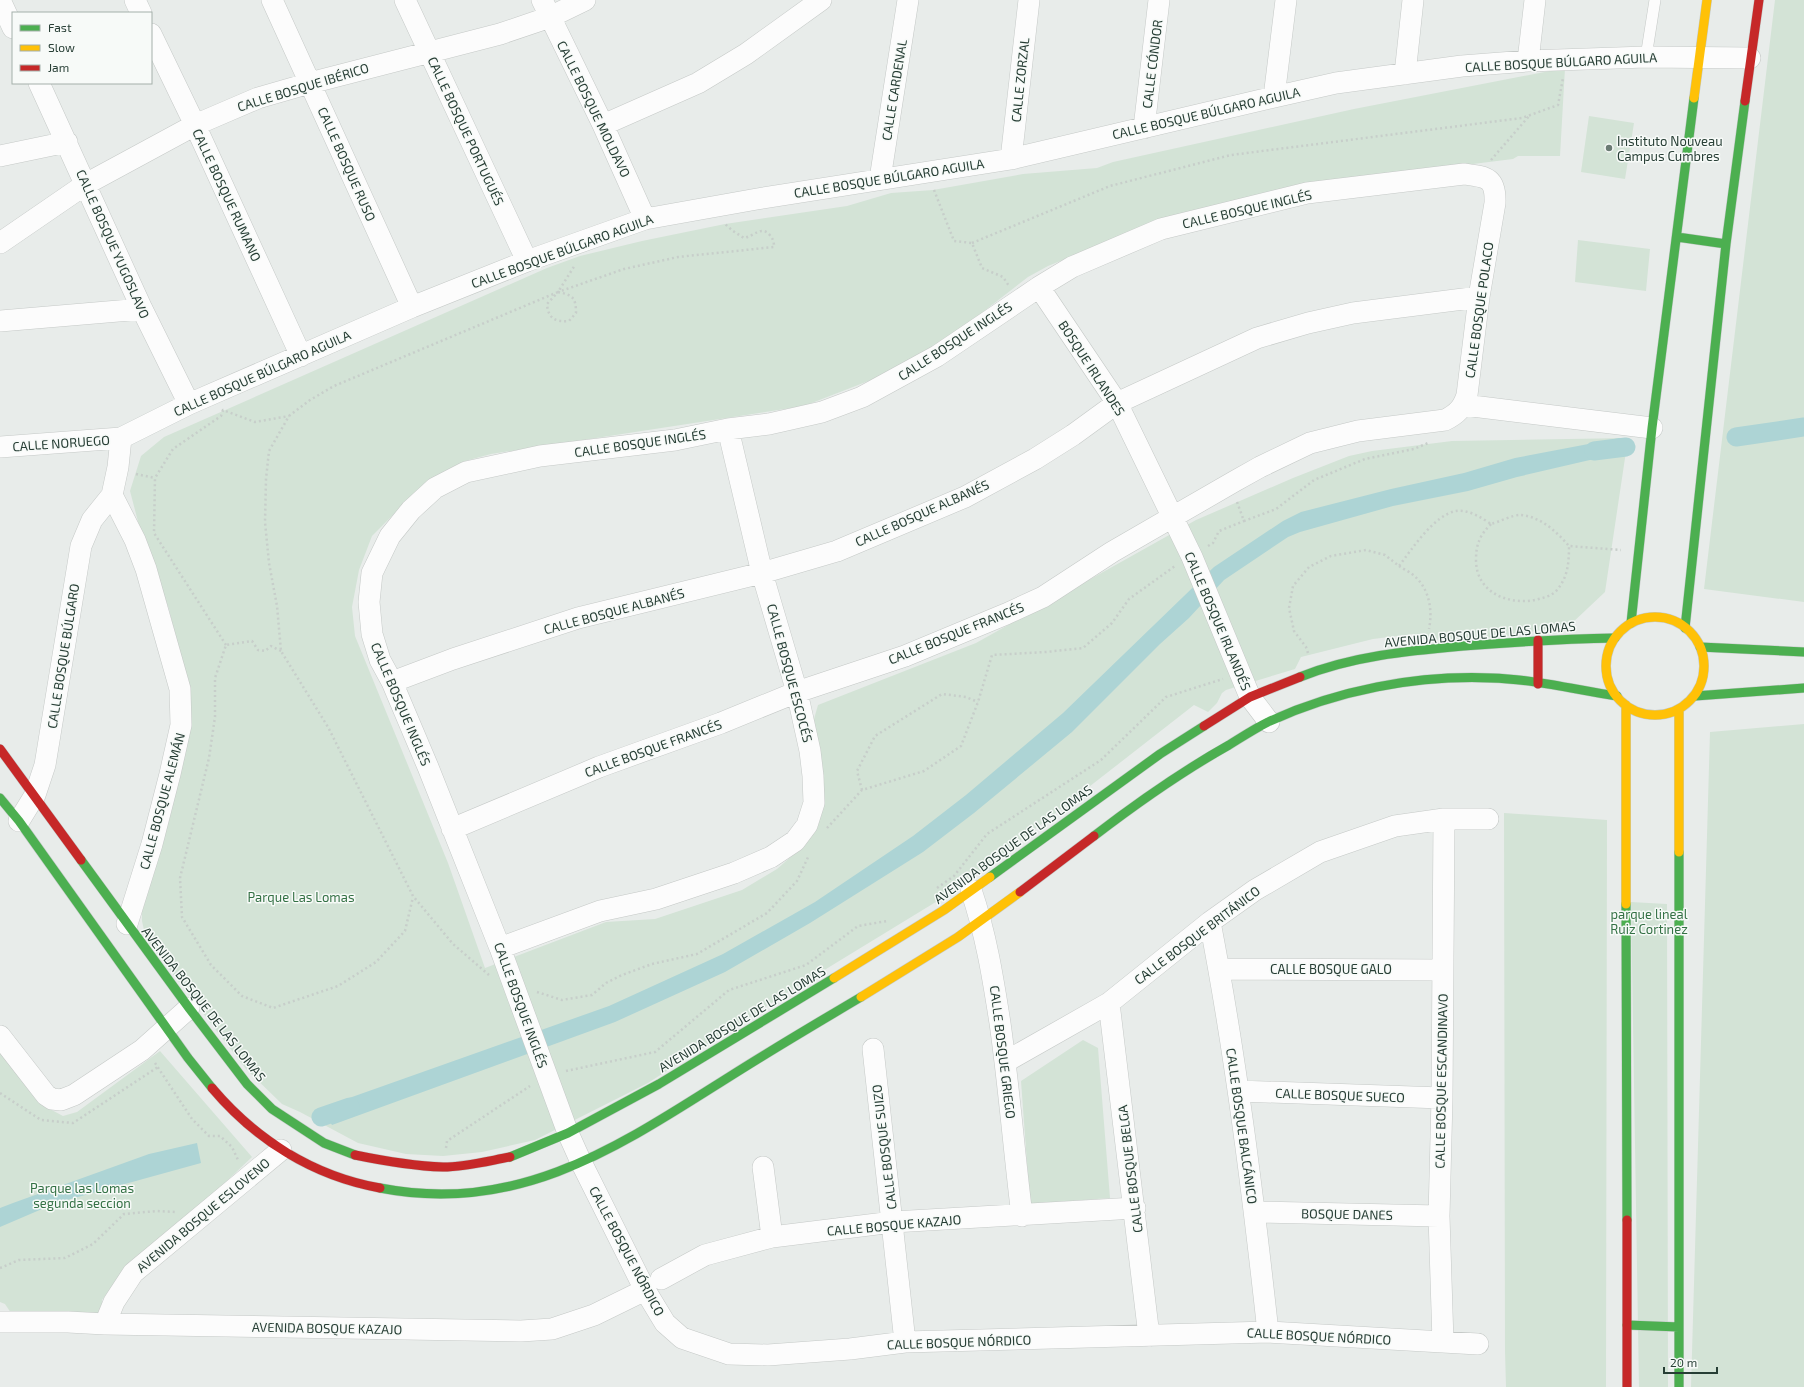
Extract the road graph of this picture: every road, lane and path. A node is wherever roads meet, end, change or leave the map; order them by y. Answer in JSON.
{"nodes":[{"id":1,"x":135,"y":0,"type":"edge"},
{"id":2,"x":272,"y":0,"type":"edge"},
{"id":3,"x":405,"y":0,"type":"edge"},
{"id":4,"x":585,"y":0,"type":"edge"},
{"id":5,"x":821,"y":0,"type":"edge"},
{"id":6,"x":908,"y":0,"type":"edge"},
{"id":7,"x":1029,"y":0,"type":"edge"},
{"id":8,"x":1159,"y":0,"type":"edge"},
{"id":9,"x":1286,"y":0,"type":"edge"},
{"id":10,"x":1413,"y":0,"type":"edge"},
{"id":11,"x":1535,"y":0,"type":"edge"},
{"id":12,"x":1655,"y":0,"type":"edge"},
{"id":13,"x":1707,"y":0,"type":"edge"},
{"id":14,"x":1758,"y":0,"type":"edge"},
{"id":15,"x":546,"y":9,"type":"edge"},
{"id":16,"x":141,"y":12,"type":"edge"},
{"id":17,"x":152,"y":36,"type":"edge"},
{"id":18,"x":429,"y":52,"type":"junction"},
{"id":19,"x":1646,"y":56,"type":"junction"},
{"id":20,"x":1700,"y":57,"type":"junction"},
{"id":21,"x":1750,"y":58,"type":"junction"},
{"id":22,"x":1566,"y":59,"type":"junction"},
{"id":23,"x":1528,"y":60,"type":"junction"},
{"id":24,"x":1405,"y":74,"type":"junction"},
{"id":25,"x":310,"y":83,"type":"junction"},
{"id":26,"x":39,"y":84,"type":"edge"},
{"id":27,"x":1274,"y":97,"type":"junction"},
{"id":28,"x":1531,"y":115,"type":"junction"},
{"id":29,"x":195,"y":125,"type":"junction"},
{"id":30,"x":603,"y":125,"type":"junction"},
{"id":31,"x":1144,"y":128,"type":"junction"},
{"id":32,"x":67,"y":142,"type":"junction"},
{"id":33,"x":0,"y":156,"type":"edge"},
{"id":34,"x":1011,"y":159,"type":"junction"},
{"id":35,"x":927,"y":173,"type":"junction"},
{"id":36,"x":1479,"y":176,"type":"junction"},
{"id":37,"x":880,"y":180,"type":"junction"},
{"id":38,"x":86,"y":184,"type":"junction"},
{"id":39,"x":715,"y":207,"type":"junction"},
{"id":40,"x":645,"y":219,"type":"junction"},
{"id":41,"x":1677,"y":237,"type":"junction"},
{"id":42,"x":583,"y":241,"type":"junction"},
{"id":43,"x":0,"y":243,"type":"edge"},
{"id":44,"x":972,"y":243,"type":"junction"},
{"id":45,"x":1726,"y":244,"type":"junction"},
{"id":46,"x":527,"y":261,"type":"junction"},
{"id":47,"x":1039,"y":287,"type":"junction"},
{"id":48,"x":558,"y":292,"type":"junction"},
{"id":49,"x":1479,"y":298,"type":"junction"},
{"id":50,"x":1018,"y":301,"type":"junction"},
{"id":51,"x":412,"y":307,"type":"junction"},
{"id":52,"x":142,"y":309,"type":"junction"},
{"id":53,"x":0,"y":321,"type":"edge"},
{"id":54,"x":301,"y":356,"type":"junction"},
{"id":55,"x":1117,"y":403,"type":"junction"},
{"id":56,"x":189,"y":404,"type":"junction"},
{"id":57,"x":1464,"y":406,"type":"junction"},
{"id":58,"x":289,"y":416,"type":"junction"},
{"id":59,"x":1652,"y":428,"type":"junction"},
{"id":60,"x":728,"y":429,"type":"junction"},
{"id":61,"x":122,"y":438,"type":"junction"},
{"id":62,"x":1428,"y":443,"type":"dead end"},
{"id":63,"x":0,"y":447,"type":"edge"},
{"id":64,"x":1235,"y":481,"type":"junction"},
{"id":65,"x":112,"y":495,"type":"junction"},
{"id":66,"x":1173,"y":517,"type":"junction"},
{"id":67,"x":1244,"y":521,"type":"junction"},
{"id":68,"x":1491,"y":524,"type":"junction"},
{"id":69,"x":1569,"y":546,"type":"junction"},
{"id":70,"x":1639,"y":551,"type":"junction"},
{"id":71,"x":1192,"y":556,"type":"junction"},
{"id":72,"x":1399,"y":566,"type":"junction"},
{"id":73,"x":762,"y":573,"type":"junction"},
{"id":74,"x":1631,"y":623,"type":"junction"},
{"id":75,"x":1685,"y":628,"type":"junction"},
{"id":76,"x":1615,"y":638,"type":"junction"},
{"id":77,"x":1538,"y":640,"type":"junction"},
{"id":78,"x":226,"y":645,"type":"junction"},
{"id":79,"x":1700,"y":647,"type":"junction"},
{"id":80,"x":1425,"y":649,"type":"junction"},
{"id":81,"x":281,"y":651,"type":"junction"},
{"id":82,"x":1804,"y":652,"type":"edge"},
{"id":83,"x":1310,"y":658,"type":"dead end"},
{"id":84,"x":1241,"y":674,"type":"junction"},
{"id":85,"x":392,"y":682,"type":"junction"},
{"id":86,"x":1538,"y":684,"type":"junction"},
{"id":87,"x":1804,"y":688,"type":"edge"},
{"id":88,"x":797,"y":692,"type":"junction"},
{"id":89,"x":1617,"y":696,"type":"junction"},
{"id":90,"x":1695,"y":696,"type":"junction"},
{"id":91,"x":1250,"y":697,"type":"junction"},
{"id":92,"x":978,"y":702,"type":"junction"},
{"id":93,"x":1626,"y":705,"type":"junction"},
{"id":94,"x":1679,"y":710,"type":"junction"},
{"id":95,"x":1268,"y":722,"type":"junction"},
{"id":96,"x":0,"y":749,"type":"edge"},
{"id":97,"x":862,"y":790,"type":"junction"},
{"id":98,"x":35,"y":795,"type":"junction"},
{"id":99,"x":0,"y":798,"type":"edge"},
{"id":100,"x":1488,"y":818,"type":"dead end"},
{"id":101,"x":1444,"y":819,"type":"junction"},
{"id":102,"x":19,"y":822,"type":"junction"},
{"id":103,"x":452,"y":829,"type":"junction"},
{"id":104,"x":826,"y":830,"type":"dead end"},
{"id":105,"x":809,"y":854,"type":"dead end"},
{"id":106,"x":936,"y":889,"type":"dead end"},
{"id":107,"x":971,"y":890,"type":"junction"},
{"id":108,"x":895,"y":920,"type":"dead end"},
{"id":109,"x":982,"y":921,"type":"junction"},
{"id":110,"x":1210,"y":922,"type":"junction"},
{"id":111,"x":127,"y":924,"type":"junction"},
{"id":112,"x":500,"y":948,"type":"junction"},
{"id":113,"x":1219,"y":969,"type":"junction"},
{"id":114,"x":1442,"y":970,"type":"junction"},
{"id":115,"x":592,"y":995,"type":"dead end"},
{"id":116,"x":1109,"y":1003,"type":"junction"},
{"id":117,"x":189,"y":1008,"type":"junction"},
{"id":118,"x":166,"y":1028,"type":"junction"},
{"id":119,"x":0,"y":1036,"type":"edge"},
{"id":120,"x":873,"y":1049,"type":"dead end"},
{"id":121,"x":142,"y":1050,"type":"junction"},
{"id":122,"x":1006,"y":1062,"type":"junction"},
{"id":123,"x":547,"y":1075,"type":"junction"},
{"id":124,"x":1238,"y":1091,"type":"junction"},
{"id":125,"x":1442,"y":1098,"type":"junction"},
{"id":126,"x":568,"y":1133,"type":"junction"},
{"id":127,"x":281,"y":1150,"type":"junction"},
{"id":128,"x":581,"y":1162,"type":"junction"},
{"id":129,"x":239,"y":1164,"type":"dead end"},
{"id":130,"x":444,"y":1167,"type":"junction"},
{"id":131,"x":763,"y":1167,"type":"dead end"},
{"id":132,"x":1135,"y":1208,"type":"junction"},
{"id":133,"x":178,"y":1212,"type":"dead end"},
{"id":134,"x":1255,"y":1212,"type":"junction"},
{"id":135,"x":1022,"y":1216,"type":"junction"},
{"id":136,"x":1439,"y":1216,"type":"junction"},
{"id":137,"x":893,"y":1222,"type":"junction"},
{"id":138,"x":772,"y":1237,"type":"junction"},
{"id":139,"x":0,"y":1268,"type":"edge"},
{"id":140,"x":653,"y":1285,"type":"junction"},
{"id":141,"x":0,"y":1322,"type":"edge"},
{"id":142,"x":106,"y":1324,"type":"junction"},
{"id":143,"x":1627,"y":1325,"type":"junction"},
{"id":144,"x":1679,"y":1327,"type":"junction"},
{"id":145,"x":1268,"y":1332,"type":"junction"},
{"id":146,"x":1149,"y":1336,"type":"junction"},
{"id":147,"x":906,"y":1342,"type":"junction"},
{"id":148,"x":1443,"y":1342,"type":"junction"},
{"id":149,"x":1478,"y":1344,"type":"dead end"},
{"id":150,"x":1627,"y":1387,"type":"edge"},
{"id":151,"x":1679,"y":1387,"type":"edge"}],
"edges":[{"from":1,"to":16,"type":"street"},
{"from":2,"to":25,"type":"street","name":"CALLE BOSQUE RUSO"},
{"from":3,"to":18,"type":"street","name":"CALLE BOSQUE PORTUGUÉS"},
{"from":4,"to":15,"type":"street","name":"CALLE BOSQUE IBÉRICO"},
{"from":5,"to":30,"type":"street"},
{"from":6,"to":37,"type":"street","name":"CALLE CARDENAL"},
{"from":7,"to":34,"type":"street","name":"CALLE ZORZAL"},
{"from":8,"to":31,"type":"street","name":"CALLE CÓNDOR"},
{"from":9,"to":27,"type":"street"},
{"from":10,"to":24,"type":"street"},
{"from":11,"to":23,"type":"street"},
{"from":12,"to":19,"type":"lane"},
{"from":13,"to":20,"type":"street"},
{"from":14,"to":21,"type":"street"},
{"from":15,"to":18,"type":"street","name":"CALLE BOSQUE IBÉRICO"},
{"from":15,"to":30,"type":"street","name":"CALLE BOSQUE MOLDAVO"},
{"from":17,"to":29,"type":"street","name":"CALLE BOSQUE RUMANO"},
{"from":18,"to":25,"type":"street","name":"CALLE BOSQUE IBÉRICO"},
{"from":18,"to":46,"type":"street","name":"CALLE BOSQUE PORTUGUÉS"},
{"from":19,"to":20,"type":"street","name":"CALLE BOSQUE BÚLGARO AGUILA"},
{"from":19,"to":22,"type":"street","name":"CALLE BOSQUE BÚLGARO AGUILA"},
{"from":20,"to":21,"type":"street","name":"CALLE BOSQUE BÚLGARO AGUILA"},
{"from":20,"to":41,"type":"street"},
{"from":21,"to":45,"type":"street"},
{"from":22,"to":23,"type":"street","name":"CALLE BOSQUE BÚLGARO AGUILA"},
{"from":22,"to":28,"type":"path"},
{"from":23,"to":24,"type":"street","name":"CALLE BOSQUE BÚLGARO AGUILA"},
{"from":24,"to":27,"type":"street","name":"CALLE BOSQUE BÚLGARO AGUILA"},
{"from":25,"to":29,"type":"street","name":"CALLE BOSQUE IBÉRICO"},
{"from":25,"to":51,"type":"street","name":"CALLE BOSQUE RUSO"},
{"from":26,"to":32,"type":"street","name":"CALLE BOSQUE YUGOSLAVO"},
{"from":27,"to":31,"type":"street","name":"CALLE BOSQUE BÚLGARO AGUILA"},
{"from":28,"to":36,"type":"path"},
{"from":28,"to":44,"type":"path"},
{"from":29,"to":38,"type":"street","name":"CALLE BOSQUE IBÉRICO"},
{"from":29,"to":54,"type":"street","name":"CALLE BOSQUE RUMANO"},
{"from":30,"to":40,"type":"street","name":"CALLE BOSQUE MOLDAVO"},
{"from":31,"to":34,"type":"street","name":"CALLE BOSQUE BÚLGARO AGUILA"},
{"from":32,"to":33,"type":"street"},
{"from":32,"to":38,"type":"street","name":"CALLE BOSQUE YUGOSLAVO"},
{"from":34,"to":35,"type":"street","name":"CALLE BOSQUE BÚLGARO AGUILA"},
{"from":35,"to":37,"type":"street","name":"CALLE BOSQUE BÚLGARO AGUILA"},
{"from":35,"to":44,"type":"path"},
{"from":36,"to":47,"type":"street","name":"CALLE BOSQUE INGLÉS"},
{"from":36,"to":49,"type":"street","name":"CALLE BOSQUE POLACO"},
{"from":37,"to":39,"type":"street","name":"CALLE BOSQUE BÚLGARO AGUILA"},
{"from":38,"to":43,"type":"street","name":"CALLE BOSQUE IBÉRICO"},
{"from":38,"to":52,"type":"street","name":"CALLE BOSQUE YUGOSLAVO"},
{"from":39,"to":40,"type":"street","name":"CALLE BOSQUE BÚLGARO AGUILA"},
{"from":39,"to":48,"type":"path"},
{"from":40,"to":42,"type":"street","name":"CALLE BOSQUE BÚLGARO AGUILA"},
{"from":41,"to":45,"type":"street"},
{"from":41,"to":59,"type":"street"},
{"from":42,"to":46,"type":"street","name":"CALLE BOSQUE BÚLGARO AGUILA"},
{"from":42,"to":48,"type":"path"},
{"from":44,"to":50,"type":"path"},
{"from":45,"to":75,"type":"street"},
{"from":46,"to":51,"type":"street","name":"CALLE BOSQUE BÚLGARO AGUILA"},
{"from":47,"to":50,"type":"street","name":"CALLE BOSQUE INGLÉS"},
{"from":47,"to":55,"type":"street","name":"BOSQUE IRLANDES"},
{"from":48,"to":48,"type":"path"},
{"from":48,"to":58,"type":"path"},
{"from":49,"to":55,"type":"street","name":"CALLE BOSQUE ALBANÉS"},
{"from":49,"to":57,"type":"street","name":"CALLE BOSQUE POLACO"},
{"from":50,"to":60,"type":"street","name":"CALLE BOSQUE INGLÉS"},
{"from":51,"to":54,"type":"street","name":"CALLE BOSQUE BÚLGARO AGUILA"},
{"from":52,"to":53,"type":"street"},
{"from":52,"to":56,"type":"street","name":"CALLE BOSQUE YUGOSLAVO"},
{"from":54,"to":56,"type":"street","name":"CALLE BOSQUE BÚLGARO AGUILA"},
{"from":55,"to":66,"type":"street","name":"BOSQUE IRLANDES"},
{"from":55,"to":73,"type":"street","name":"CALLE BOSQUE ALBANÉS"},
{"from":56,"to":61,"type":"street","name":"CALLE BOSQUE BÚLGARO AGUILA"},
{"from":57,"to":59,"type":"street"},
{"from":57,"to":64,"type":"street","name":"CALLE BOSQUE FRANCÉS"},
{"from":58,"to":78,"type":"path"},
{"from":58,"to":81,"type":"path"},
{"from":59,"to":70,"type":"street"},
{"from":60,"to":73,"type":"street","name":"CALLE BOSQUE ESCOCÉS"},
{"from":60,"to":85,"type":"street","name":"CALLE BOSQUE INGLÉS"},
{"from":61,"to":63,"type":"street","name":"CALLE NORUEGO"},
{"from":61,"to":65,"type":"street"},
{"from":62,"to":67,"type":"path"},
{"from":64,"to":66,"type":"street","name":"CALLE BOSQUE FRANCÉS"},
{"from":64,"to":67,"type":"path"},
{"from":65,"to":98,"type":"street","name":"CALLE BOSQUE BÚLGARO"},
{"from":65,"to":111,"type":"street","name":"CALLE BOSQUE ALEMÁN"},
{"from":66,"to":71,"type":"street","name":"CALLE BOSQUE IRLANDÉS"},
{"from":66,"to":88,"type":"street","name":"CALLE BOSQUE FRANCÉS"},
{"from":67,"to":71,"type":"path"},
{"from":68,"to":69,"type":"path"},
{"from":68,"to":69,"type":"path"},
{"from":68,"to":72,"type":"path"},
{"from":69,"to":70,"type":"path"},
{"from":70,"to":74,"type":"street"},
{"from":71,"to":84,"type":"street","name":"CALLE BOSQUE IRLANDÉS"},
{"from":71,"to":92,"type":"path"},
{"from":72,"to":80,"type":"path"},
{"from":72,"to":83,"type":"path"},
{"from":73,"to":85,"type":"street","name":"CALLE BOSQUE ALBANÉS"},
{"from":73,"to":88,"type":"street","name":"CALLE BOSQUE ESCOCÉS"},
{"from":74,"to":75,"type":"street"},
{"from":74,"to":76,"type":"street"},
{"from":75,"to":79,"type":"street"},
{"from":76,"to":77,"type":"street","name":"AVENIDA BOSQUE DE LAS LOMAS"},
{"from":76,"to":89,"type":"street"},
{"from":77,"to":80,"type":"street","name":"AVENIDA BOSQUE DE LAS LOMAS"},
{"from":77,"to":86,"type":"street"},
{"from":78,"to":81,"type":"path"},
{"from":78,"to":81,"type":"path"},
{"from":79,"to":82,"type":"street"},
{"from":79,"to":90,"type":"street"},
{"from":80,"to":91,"type":"street","name":"AVENIDA BOSQUE DE LAS LOMAS"},
{"from":84,"to":91,"type":"street","name":"CALLE BOSQUE IRLANDÉS"},
{"from":84,"to":106,"type":"path"},
{"from":85,"to":103,"type":"street","name":"CALLE BOSQUE INGLÉS"},
{"from":86,"to":89,"type":"street"},
{"from":86,"to":95,"type":"street"},
{"from":87,"to":90,"type":"street"},
{"from":88,"to":103,"type":"street","name":"CALLE BOSQUE FRANCÉS"},
{"from":88,"to":112,"type":"street","name":"CALLE BOSQUE ESCOCÉS"},
{"from":89,"to":93,"type":"street"},
{"from":90,"to":94,"type":"street"},
{"from":91,"to":95,"type":"street","name":"CALLE BOSQUE IRLANDÉS"},
{"from":91,"to":107,"type":"street","name":"AVENIDA BOSQUE DE LAS LOMAS"},
{"from":92,"to":97,"type":"path"},
{"from":92,"to":97,"type":"path"},
{"from":93,"to":94,"type":"street"},
{"from":93,"to":143,"type":"street"},
{"from":94,"to":144,"type":"street"},
{"from":95,"to":109,"type":"street"},
{"from":96,"to":98,"type":"street","name":"AVENIDA BOSQUE DE LAS LOMAS"},
{"from":97,"to":104,"type":"path"},
{"from":98,"to":102,"type":"street","name":"CALLE BOSQUE BÚLGARO"},
{"from":98,"to":111,"type":"street","name":"AVENIDA BOSQUE DE LAS LOMAS"},
{"from":99,"to":102,"type":"street"},
{"from":100,"to":101,"type":"street","name":"CALLE BOSQUE BRITÁNICO"},
{"from":101,"to":110,"type":"street","name":"CALLE BOSQUE BRITÁNICO"},
{"from":101,"to":114,"type":"street","name":"CALLE BOSQUE ESCANDINAVO"},
{"from":102,"to":118,"type":"street"},
{"from":103,"to":112,"type":"street","name":"CALLE BOSQUE INGLÉS"},
{"from":105,"to":115,"type":"path"},
{"from":107,"to":109,"type":"street","name":"CALLE BOSQUE GRIEGO"},
{"from":107,"to":126,"type":"street","name":"AVENIDA BOSQUE DE LAS LOMAS"},
{"from":108,"to":123,"type":"path"},
{"from":109,"to":122,"type":"street","name":"CALLE BOSQUE GRIEGO"},
{"from":109,"to":128,"type":"street"},
{"from":110,"to":113,"type":"street","name":"CALLE BOSQUE BALCÁNICO"},
{"from":110,"to":116,"type":"street","name":"CALLE BOSQUE BRITÁNICO"},
{"from":111,"to":117,"type":"street","name":"AVENIDA BOSQUE DE LAS LOMAS"},
{"from":112,"to":123,"type":"street","name":"CALLE BOSQUE INGLÉS"},
{"from":113,"to":114,"type":"street","name":"CALLE BOSQUE GALO"},
{"from":113,"to":124,"type":"street","name":"CALLE BOSQUE BALCÁNICO"},
{"from":114,"to":125,"type":"street","name":"CALLE BOSQUE ESCANDINAVO"},
{"from":116,"to":122,"type":"street","name":"CALLE BOSQUE BRITÁNICO"},
{"from":116,"to":132,"type":"street","name":"CALLE BOSQUE BELGA"},
{"from":117,"to":118,"type":"street"},
{"from":117,"to":130,"type":"street","name":"AVENIDA BOSQUE DE LAS LOMAS"},
{"from":118,"to":121,"type":"street"},
{"from":118,"to":127,"type":"street"},
{"from":119,"to":121,"type":"street"},
{"from":120,"to":137,"type":"street","name":"CALLE BOSQUE SUIZO"},
{"from":121,"to":129,"type":"path"},
{"from":122,"to":135,"type":"street","name":"CALLE BOSQUE GRIEGO"},
{"from":123,"to":126,"type":"street","name":"CALLE BOSQUE INGLÉS"},
{"from":123,"to":130,"type":"path"},
{"from":124,"to":125,"type":"street","name":"CALLE BOSQUE SUECO"},
{"from":124,"to":134,"type":"street","name":"CALLE BOSQUE BALCÁNICO"},
{"from":125,"to":136,"type":"street","name":"CALLE BOSQUE ESCANDINAVO"},
{"from":126,"to":128,"type":"street","name":"CALLE BOSQUE INGLÉS"},
{"from":126,"to":130,"type":"street","name":"AVENIDA BOSQUE DE LAS LOMAS"},
{"from":127,"to":128,"type":"street"},
{"from":127,"to":142,"type":"street","name":"AVENIDA BOSQUE ESLOVENO"},
{"from":128,"to":140,"type":"street","name":"CALLE BOSQUE NÓRDICO"},
{"from":131,"to":138,"type":"street"},
{"from":132,"to":135,"type":"street","name":"CALLE BOSQUE KAZAJO"},
{"from":132,"to":146,"type":"street","name":"CALLE BOSQUE BELGA"},
{"from":133,"to":139,"type":"path"},
{"from":134,"to":136,"type":"street","name":"BOSQUE DANES"},
{"from":134,"to":145,"type":"street","name":"CALLE BOSQUE BALCÁNICO"},
{"from":135,"to":137,"type":"street","name":"CALLE BOSQUE KAZAJO"},
{"from":136,"to":148,"type":"street","name":"CALLE BOSQUE ESCANDINAVO"},
{"from":137,"to":138,"type":"street","name":"CALLE BOSQUE KAZAJO"},
{"from":137,"to":147,"type":"street","name":"CALLE BOSQUE SUIZO"},
{"from":138,"to":140,"type":"street","name":"CALLE BOSQUE KAZAJO"},
{"from":140,"to":142,"type":"street","name":"AVENIDA BOSQUE KAZAJO"},
{"from":140,"to":147,"type":"street","name":"CALLE BOSQUE NÓRDICO"},
{"from":141,"to":142,"type":"street","name":"AVENIDA BOSQUE KAZAJO"},
{"from":143,"to":144,"type":"street"},
{"from":143,"to":150,"type":"street"},
{"from":144,"to":151,"type":"street"},
{"from":145,"to":146,"type":"street","name":"CALLE BOSQUE NÓRDICO"},
{"from":145,"to":148,"type":"street","name":"CALLE BOSQUE NÓRDICO"},
{"from":146,"to":147,"type":"street","name":"CALLE BOSQUE NÓRDICO"},
{"from":148,"to":149,"type":"street","name":"CALLE BOSQUE NÓRDICO"}]}
